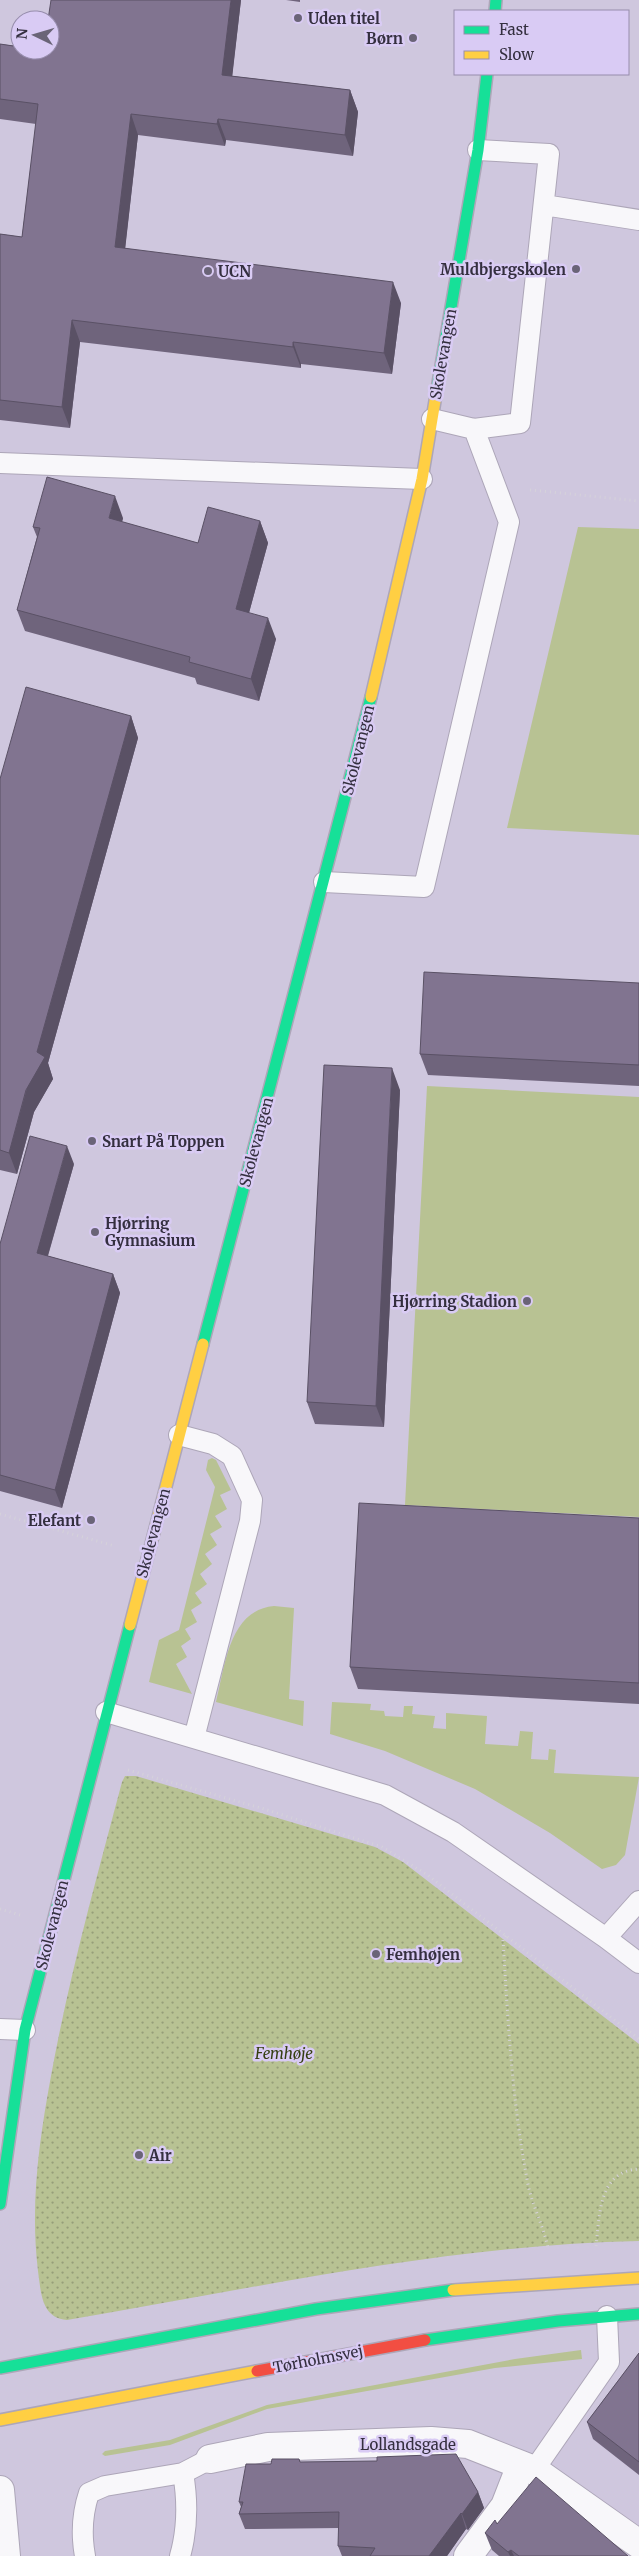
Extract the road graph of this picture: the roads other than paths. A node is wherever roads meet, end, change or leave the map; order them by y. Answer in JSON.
{"nodes":[{"id":1,"x":487,"y":75,"type":"edge"},
{"id":2,"x":478,"y":150,"type":"junction"},
{"id":3,"x":544,"y":205,"type":"junction"},
{"id":4,"x":639,"y":220,"type":"edge"},
{"id":5,"x":432,"y":420,"type":"junction"},
{"id":6,"x":474,"y":429,"type":"junction"},
{"id":7,"x":0,"y":463,"type":"edge"},
{"id":8,"x":422,"y":479,"type":"junction"},
{"id":9,"x":324,"y":882,"type":"junction"},
{"id":10,"x":179,"y":1435,"type":"junction"},
{"id":11,"x":106,"y":1712,"type":"junction"},
{"id":12,"x":194,"y":1738,"type":"junction"},
{"id":13,"x":639,"y":1901,"type":"edge"},
{"id":14,"x":606,"y":1938,"type":"junction"},
{"id":15,"x":639,"y":1964,"type":"edge"},
{"id":16,"x":0,"y":2029,"type":"edge"},
{"id":17,"x":25,"y":2030,"type":"junction"},
{"id":18,"x":0,"y":2204,"type":"edge"},
{"id":19,"x":639,"y":2278,"type":"edge"},
{"id":20,"x":639,"y":2314,"type":"edge"},
{"id":21,"x":607,"y":2316,"type":"junction"},
{"id":22,"x":0,"y":2368,"type":"edge"},
{"id":23,"x":0,"y":2420,"type":"edge"},
{"id":24,"x":210,"y":2459,"type":"joint"},
{"id":25,"x":528,"y":2467,"type":"junction"},
{"id":26,"x":182,"y":2473,"type":"junction"},
{"id":27,"x":0,"y":2490,"type":"edge"},
{"id":28,"x":639,"y":2544,"type":"edge"},
{"id":29,"x":6,"y":2556,"type":"edge"},
{"id":30,"x":85,"y":2556,"type":"edge"},
{"id":31,"x":180,"y":2556,"type":"edge"},
{"id":32,"x":468,"y":2556,"type":"edge"}],
"edges":[{"from":1,"to":2,"type":"street","name":"Skolevangen"},
{"from":2,"to":3,"type":"lane"},
{"from":2,"to":5,"type":"street","name":"Skolevangen"},
{"from":3,"to":4,"type":"lane"},
{"from":3,"to":6,"type":"lane"},
{"from":5,"to":6,"type":"lane"},
{"from":5,"to":8,"type":"street","name":"Skolevangen"},
{"from":6,"to":9,"type":"lane"},
{"from":7,"to":8,"type":"lane"},
{"from":8,"to":9,"type":"street","name":"Skolevangen"},
{"from":9,"to":10,"type":"street","name":"Skolevangen"},
{"from":10,"to":11,"type":"street","name":"Skolevangen"},
{"from":10,"to":12,"type":"lane"},
{"from":11,"to":12,"type":"lane"},
{"from":11,"to":17,"type":"street","name":"Skolevangen"},
{"from":12,"to":14,"type":"lane"},
{"from":13,"to":14,"type":"lane"},
{"from":14,"to":15,"type":"lane"},
{"from":16,"to":17,"type":"lane"},
{"from":17,"to":18,"type":"street","name":"Skolevangen"},
{"from":19,"to":22,"type":"street"},
{"from":20,"to":21,"type":"street","name":"Tørholmsvej"},
{"from":21,"to":23,"type":"street","name":"Tørholmsvej"},
{"from":21,"to":25,"type":"lane"},
{"from":24,"to":25,"type":"street","name":"Lollandsgade"},
{"from":24,"to":26,"type":"lane"},
{"from":25,"to":28,"type":"street","name":"Lollandsgade"},
{"from":25,"to":32,"type":"street"},
{"from":26,"to":30,"type":"lane"},
{"from":26,"to":31,"type":"lane"},
{"from":27,"to":29,"type":"street"}]}
